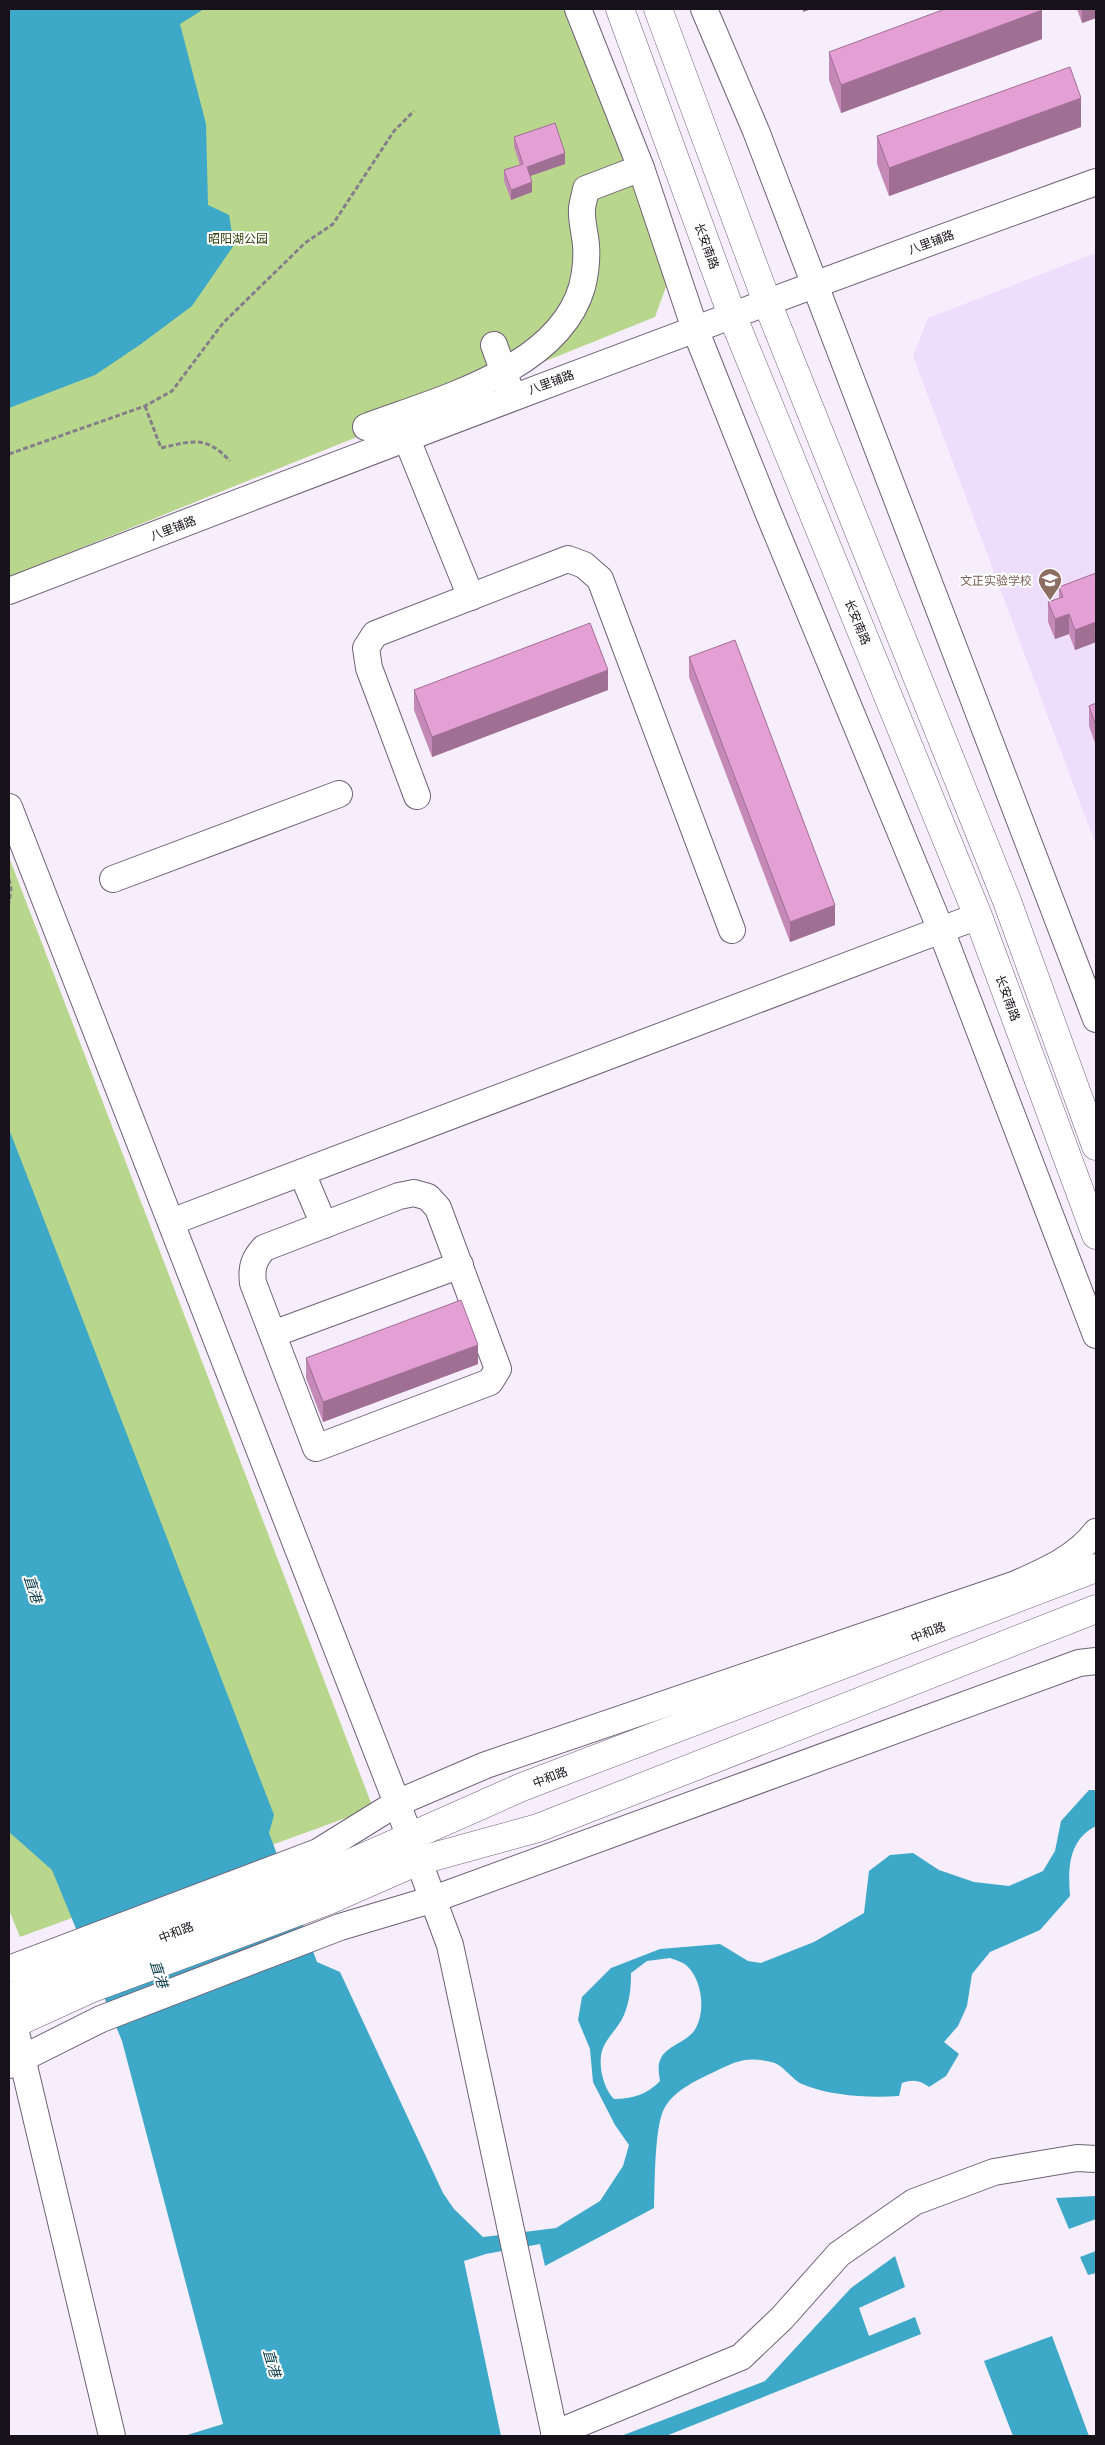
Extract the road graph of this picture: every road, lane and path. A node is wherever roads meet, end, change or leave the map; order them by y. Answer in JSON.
{"nodes":[{"id":1,"x":578,"y":9,"type":"edge"},
{"id":2,"x":620,"y":9,"type":"edge"},
{"id":3,"x":658,"y":9,"type":"edge"},
{"id":4,"x":704,"y":9,"type":"edge"},
{"id":5,"x":414,"y":111,"type":"dead end"},
{"id":6,"x":641,"y":168,"type":"junction"},
{"id":7,"x":1096,"y":182,"type":"edge"},
{"id":8,"x":814,"y":284,"type":"junction"},
{"id":9,"x":767,"y":302,"type":"junction"},
{"id":10,"x":732,"y":315,"type":"junction"},
{"id":11,"x":695,"y":329,"type":"junction"},
{"id":12,"x":494,"y":345,"type":"dead end"},
{"id":13,"x":503,"y":370,"type":"junction"},
{"id":14,"x":512,"y":396,"type":"junction"},
{"id":15,"x":145,"y":406,"type":"junction"},
{"id":16,"x":366,"y":427,"type":"dead end"},
{"id":17,"x":406,"y":437,"type":"junction"},
{"id":18,"x":9,"y":454,"type":"edge"},
{"id":19,"x":230,"y":461,"type":"dead end"},
{"id":20,"x":9,"y":592,"type":"edge"},
{"id":21,"x":471,"y":597,"type":"junction"},
{"id":22,"x":339,"y":794,"type":"dead end"},
{"id":23,"x":417,"y":796,"type":"dead end"},
{"id":24,"x":9,"y":807,"type":"edge"},
{"id":25,"x":9,"y":879,"type":"edge"},
{"id":26,"x":113,"y":879,"type":"dead end"},
{"id":27,"x":9,"y":903,"type":"edge"},
{"id":28,"x":978,"y":916,"type":"junction"},
{"id":29,"x":732,"y":930,"type":"dead end"},
{"id":30,"x":941,"y":930,"type":"junction"},
{"id":31,"x":1096,"y":1019,"type":"edge"},
{"id":32,"x":1096,"y":1146,"type":"edge"},
{"id":33,"x":302,"y":1173,"type":"junction"},
{"id":34,"x":171,"y":1222,"type":"junction"},
{"id":35,"x":324,"y":1225,"type":"junction"},
{"id":36,"x":1096,"y":1235,"type":"edge"},
{"id":37,"x":460,"y":1265,"type":"junction"},
{"id":38,"x":273,"y":1334,"type":"junction"},
{"id":39,"x":1096,"y":1335,"type":"edge"},
{"id":40,"x":1096,"y":1532,"type":"edge"},
{"id":41,"x":1096,"y":1568,"type":"edge"},
{"id":42,"x":1096,"y":1609,"type":"edge"},
{"id":43,"x":1096,"y":1661,"type":"edge"},
{"id":44,"x":397,"y":1803,"type":"junction"},
{"id":45,"x":414,"y":1850,"type":"junction"},
{"id":46,"x":321,"y":1877,"type":"junction"},
{"id":47,"x":434,"y":1899,"type":"junction"},
{"id":48,"x":80,"y":1967,"type":"junction"},
{"id":49,"x":9,"y":1970,"type":"edge"},
{"id":50,"x":10,"y":2012,"type":"edge"},
{"id":51,"x":16,"y":2062,"type":"edge"},
{"id":52,"x":1096,"y":2159,"type":"edge"},
{"id":53,"x":554,"y":2435,"type":"edge"},
{"id":54,"x":112,"y":2436,"type":"edge"}],
"edges":[{"from":1,"to":6,"type":"street"},
{"from":2,"to":10,"type":"main road","name":"长安南路"},
{"from":3,"to":9,"type":"main road"},
{"from":4,"to":8,"type":"street"},
{"from":5,"to":15,"type":"path"},
{"from":6,"to":11,"type":"street"},
{"from":6,"to":13,"type":"street"},
{"from":7,"to":8,"type":"street","name":"八里铺路"},
{"from":8,"to":9,"type":"street","name":"八里铺路"},
{"from":8,"to":31,"type":"street"},
{"from":9,"to":10,"type":"street","name":"八里铺路"},
{"from":9,"to":32,"type":"main road"},
{"from":10,"to":11,"type":"street","name":"八里铺路"},
{"from":10,"to":28,"type":"main road","name":"长安南路"},
{"from":11,"to":14,"type":"street","name":"八里铺路"},
{"from":11,"to":30,"type":"street"},
{"from":12,"to":13,"type":"street"},
{"from":13,"to":14,"type":"street"},
{"from":13,"to":16,"type":"street"},
{"from":14,"to":17,"type":"street","name":"八里铺路"},
{"from":15,"to":18,"type":"path"},
{"from":15,"to":19,"type":"path"},
{"from":17,"to":20,"type":"street","name":"八里铺路"},
{"from":17,"to":21,"type":"street"},
{"from":21,"to":23,"type":"street"},
{"from":21,"to":29,"type":"street"},
{"from":22,"to":26,"type":"street"},
{"from":24,"to":34,"type":"street"},
{"from":25,"to":27,"type":"path"},
{"from":28,"to":30,"type":"street"},
{"from":28,"to":36,"type":"main road","name":"长安南路"},
{"from":30,"to":33,"type":"street"},
{"from":30,"to":39,"type":"street"},
{"from":33,"to":34,"type":"street"},
{"from":33,"to":35,"type":"street"},
{"from":34,"to":44,"type":"street"},
{"from":35,"to":37,"type":"street"},
{"from":35,"to":38,"type":"street"},
{"from":37,"to":38,"type":"street"},
{"from":37,"to":38,"type":"street"},
{"from":40,"to":44,"type":"street"},
{"from":41,"to":45,"type":"main road","name":"中和路"},
{"from":42,"to":45,"type":"main road","name":"中和路"},
{"from":43,"to":47,"type":"street"},
{"from":44,"to":45,"type":"street"},
{"from":44,"to":46,"type":"street"},
{"from":45,"to":46,"type":"main road","name":"中和路"},
{"from":45,"to":47,"type":"street"},
{"from":46,"to":48,"type":"main road","name":"中和路"},
{"from":47,"to":51,"type":"street"},
{"from":47,"to":53,"type":"street"},
{"from":48,"to":49,"type":"street"},
{"from":48,"to":50,"type":"main road","name":"中和路"},
{"from":50,"to":51,"type":"street"},
{"from":51,"to":54,"type":"street"},
{"from":52,"to":53,"type":"street"}]}
